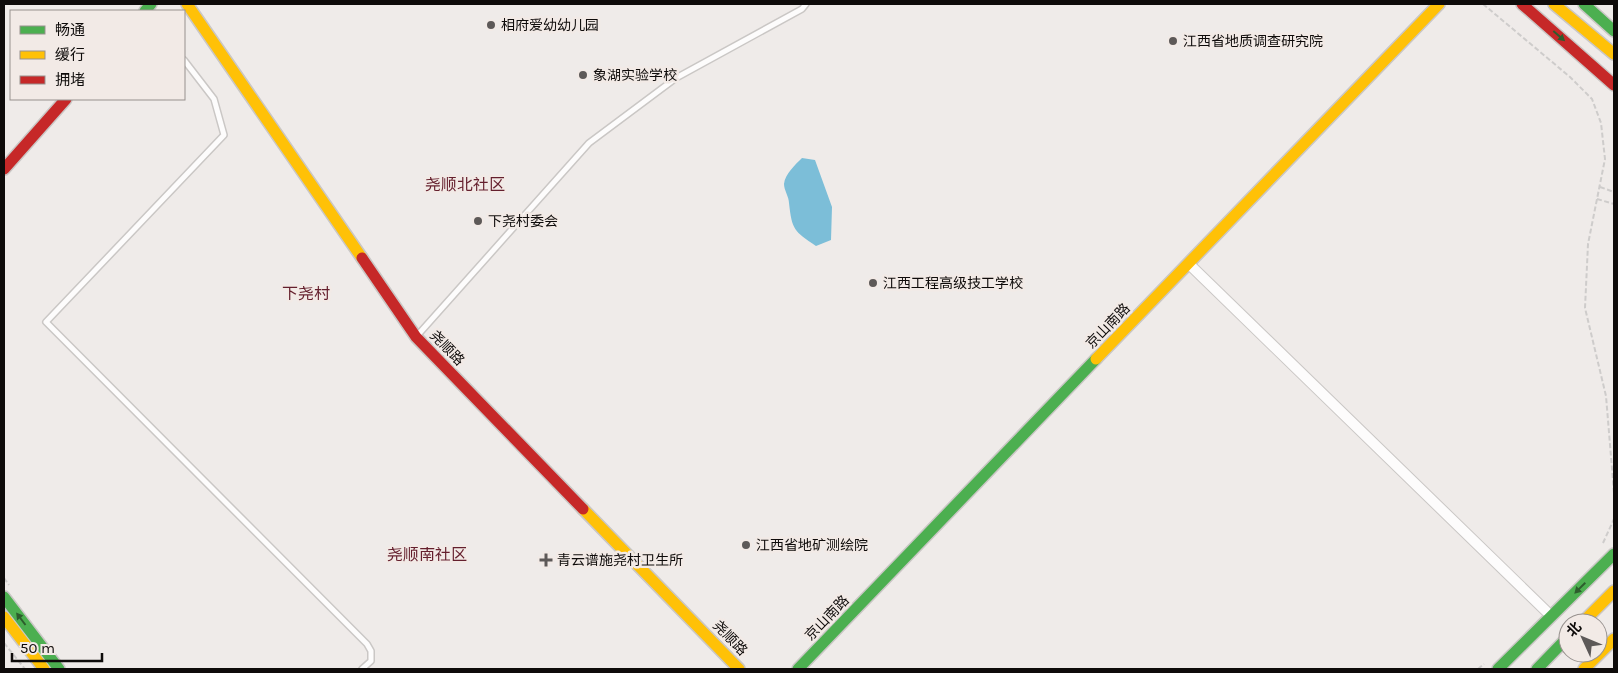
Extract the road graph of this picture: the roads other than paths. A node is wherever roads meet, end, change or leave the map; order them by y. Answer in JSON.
{"nodes":[{"id":1,"x":187,"y":4,"type":"edge"},
{"id":2,"x":806,"y":4,"type":"edge"},
{"id":3,"x":1439,"y":4,"type":"edge"},
{"id":4,"x":1522,"y":4,"type":"edge"},
{"id":5,"x":1554,"y":4,"type":"edge"},
{"id":6,"x":1584,"y":4,"type":"edge"},
{"id":7,"x":1614,"y":31,"type":"edge"},
{"id":8,"x":1614,"y":54,"type":"edge"},
{"id":9,"x":1582,"y":56,"type":"junction"},
{"id":10,"x":185,"y":61,"type":"edge"},
{"id":11,"x":1614,"y":85,"type":"edge"},
{"id":12,"x":1614,"y":94,"type":"edge"},
{"id":13,"x":65,"y":100,"type":"edge"},
{"id":14,"x":4,"y":169,"type":"edge"},
{"id":15,"x":1189,"y":264,"type":"junction"},
{"id":16,"x":416,"y":337,"type":"junction"},
{"id":17,"x":1614,"y":548,"type":"edge"},
{"id":18,"x":1614,"y":554,"type":"edge"},
{"id":19,"x":1602,"y":566,"type":"junction"},
{"id":20,"x":1614,"y":590,"type":"edge"},
{"id":21,"x":4,"y":597,"type":"edge"},
{"id":22,"x":1546,"y":611,"type":"dead end"},
{"id":23,"x":1592,"y":613,"type":"edge"},
{"id":24,"x":4,"y":617,"type":"edge"},
{"id":25,"x":1614,"y":639,"type":"edge"},
{"id":26,"x":1558,"y":647,"type":"edge"},
{"id":27,"x":44,"y":669,"type":"edge"},
{"id":28,"x":59,"y":669,"type":"edge"},
{"id":29,"x":362,"y":669,"type":"edge"},
{"id":30,"x":739,"y":669,"type":"edge"},
{"id":31,"x":798,"y":669,"type":"edge"},
{"id":32,"x":1498,"y":669,"type":"edge"},
{"id":33,"x":1537,"y":669,"type":"edge"},
{"id":34,"x":1584,"y":669,"type":"edge"}],
"edges":[{"from":1,"to":16,"type":"main road","name":"尧顺路"},
{"from":2,"to":16,"type":"lane"},
{"from":3,"to":15,"type":"main road","name":"京山南路"},
{"from":4,"to":9,"type":"main road","one_way":true},
{"from":5,"to":8,"type":"main road"},
{"from":6,"to":7,"type":"main road"},
{"from":9,"to":11,"type":"main road"},
{"from":9,"to":12,"type":"main road"},
{"from":10,"to":29,"type":"lane"},
{"from":13,"to":14,"type":"main road"},
{"from":15,"to":22,"type":"street"},
{"from":15,"to":31,"type":"main road","name":"京山南路"},
{"from":16,"to":30,"type":"main road","name":"尧顺路"},
{"from":17,"to":19,"type":"main road"},
{"from":18,"to":19,"type":"main road"},
{"from":19,"to":32,"type":"main road","one_way":true},
{"from":20,"to":23,"type":"main road"},
{"from":28,"to":21,"type":"main road","one_way":true},
{"from":24,"to":27,"type":"main road"},
{"from":25,"to":34,"type":"main road"},
{"from":26,"to":33,"type":"main road"}]}
